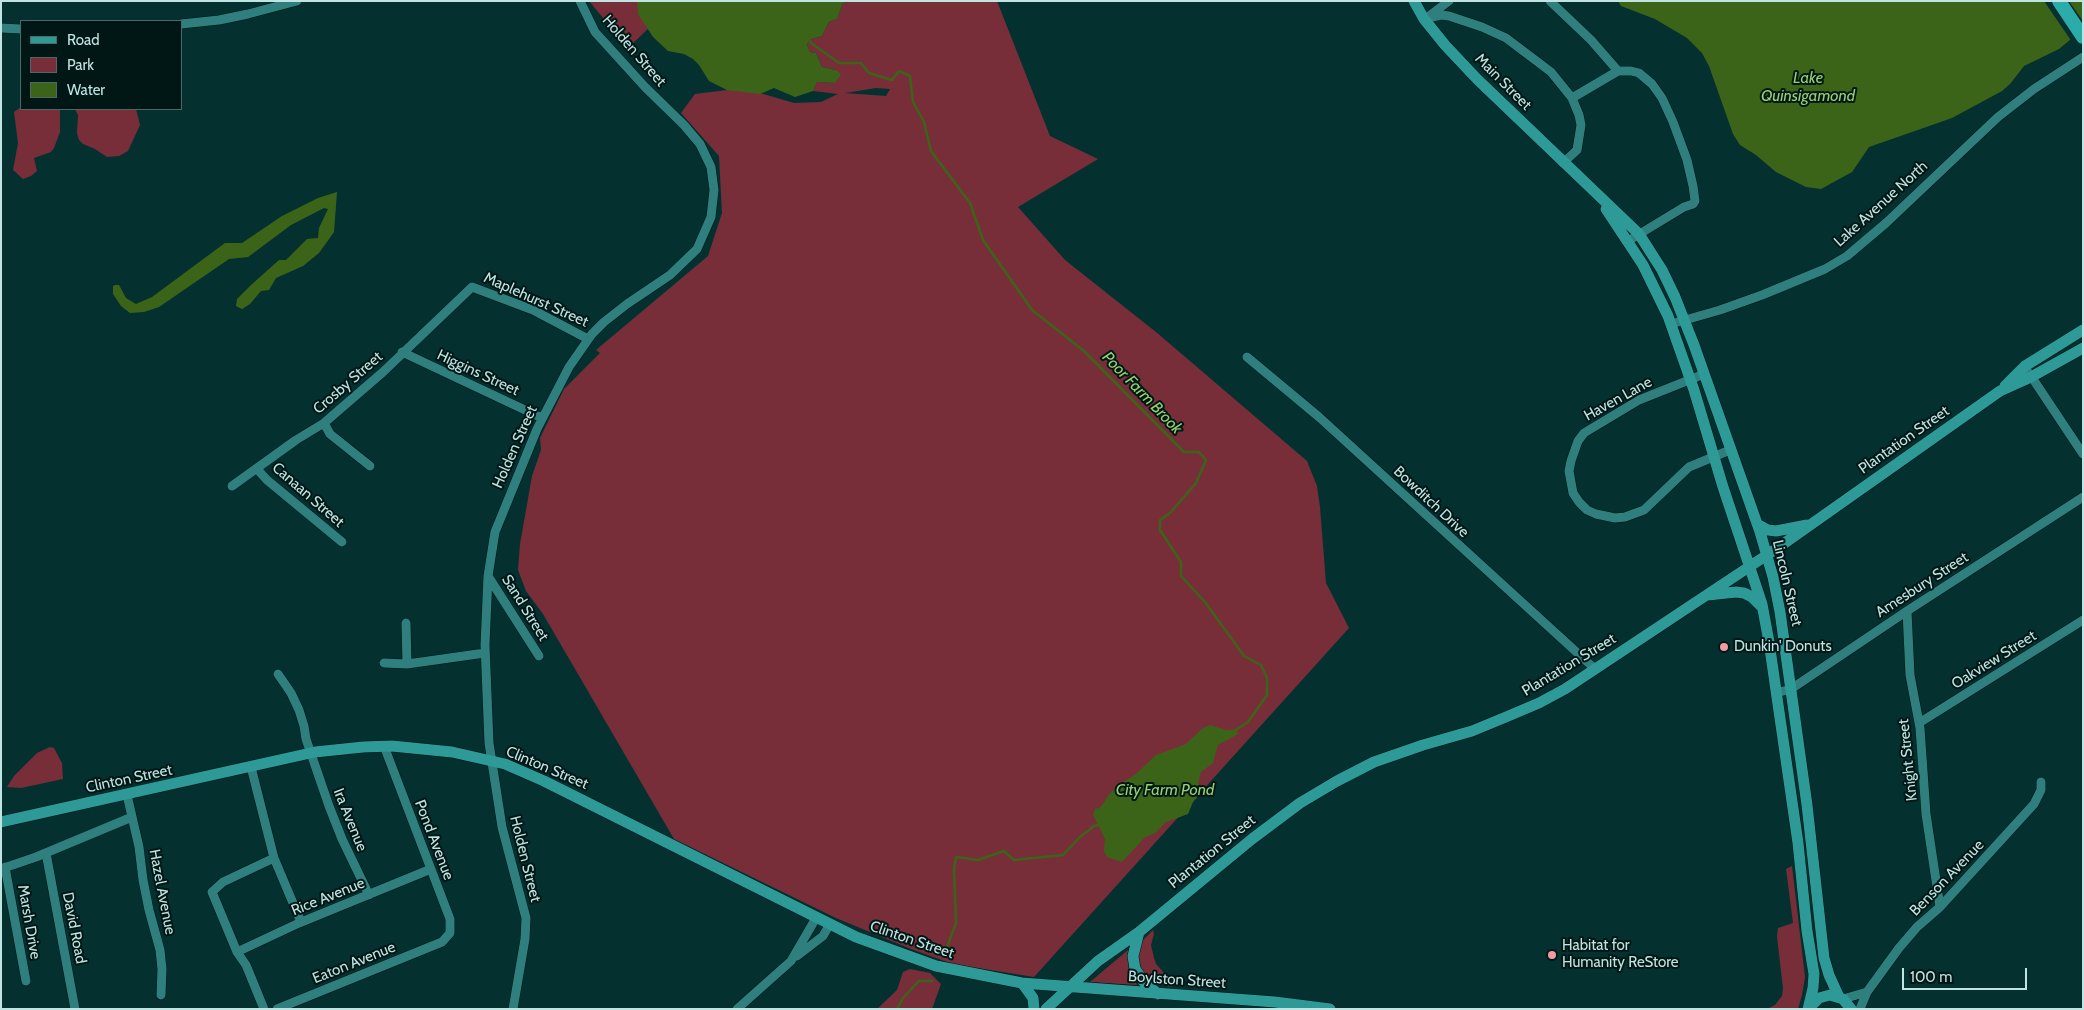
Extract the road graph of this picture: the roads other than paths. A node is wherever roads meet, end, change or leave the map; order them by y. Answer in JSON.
{"nodes":[{"id":1,"x":297,"y":1,"type":"edge"},
{"id":2,"x":580,"y":1,"type":"edge"},
{"id":3,"x":1414,"y":1,"type":"edge"},
{"id":4,"x":1449,"y":1,"type":"edge"},
{"id":5,"x":1550,"y":1,"type":"edge"},
{"id":6,"x":2058,"y":1,"type":"edge"},
{"id":7,"x":1424,"y":19,"type":"junction"},
{"id":8,"x":182,"y":24,"type":"edge"},
{"id":9,"x":1,"y":28,"type":"edge"},
{"id":10,"x":20,"y":29,"type":"edge"},
{"id":11,"x":2083,"y":37,"type":"edge"},
{"id":12,"x":2083,"y":57,"type":"edge"},
{"id":13,"x":1618,"y":71,"type":"junction"},
{"id":14,"x":1572,"y":98,"type":"junction"},
{"id":15,"x":1563,"y":163,"type":"junction"},
{"id":16,"x":1588,"y":186,"type":"junction"},
{"id":17,"x":1639,"y":234,"type":"junction"},
{"id":18,"x":1628,"y":241,"type":"junction"},
{"id":19,"x":1666,"y":278,"type":"joint"},
{"id":20,"x":472,"y":287,"type":"joint"},
{"id":21,"x":1656,"y":289,"type":"joint"},
{"id":22,"x":1685,"y":320,"type":"junction"},
{"id":23,"x":1671,"y":324,"type":"junction"},
{"id":24,"x":2083,"y":330,"type":"edge"},
{"id":25,"x":588,"y":339,"type":"junction"},
{"id":26,"x":2083,"y":348,"type":"edge"},
{"id":27,"x":402,"y":352,"type":"junction"},
{"id":28,"x":1247,"y":357,"type":"dead end"},
{"id":29,"x":2025,"y":366,"type":"junction"},
{"id":30,"x":1704,"y":374,"type":"junction"},
{"id":31,"x":2031,"y":377,"type":"junction"},
{"id":32,"x":1691,"y":380,"type":"junction"},
{"id":33,"x":2000,"y":391,"type":"junction"},
{"id":34,"x":542,"y":418,"type":"junction"},
{"id":35,"x":324,"y":423,"type":"junction"},
{"id":36,"x":1730,"y":450,"type":"junction"},
{"id":37,"x":2083,"y":454,"type":"edge"},
{"id":38,"x":1713,"y":456,"type":"junction"},
{"id":39,"x":370,"y":466,"type":"dead end"},
{"id":40,"x":257,"y":468,"type":"junction"},
{"id":41,"x":232,"y":486,"type":"dead end"},
{"id":42,"x":2083,"y":498,"type":"edge"},
{"id":43,"x":1758,"y":524,"type":"junction"},
{"id":44,"x":1811,"y":524,"type":"junction"},
{"id":45,"x":342,"y":542,"type":"dead end"},
{"id":46,"x":1767,"y":554,"type":"junction"},
{"id":47,"x":1750,"y":565,"type":"junction"},
{"id":48,"x":488,"y":576,"type":"junction"},
{"id":49,"x":1704,"y":596,"type":"junction"},
{"id":50,"x":1763,"y":608,"type":"junction"},
{"id":51,"x":1907,"y":611,"type":"junction"},
{"id":52,"x":2083,"y":620,"type":"edge"},
{"id":53,"x":406,"y":624,"type":"dead end"},
{"id":54,"x":485,"y":653,"type":"junction"},
{"id":55,"x":539,"y":656,"type":"dead end"},
{"id":56,"x":384,"y":663,"type":"dead end"},
{"id":57,"x":407,"y":664,"type":"junction"},
{"id":58,"x":1595,"y":670,"type":"junction"},
{"id":59,"x":278,"y":674,"type":"dead end"},
{"id":60,"x":1791,"y":689,"type":"junction"},
{"id":61,"x":1776,"y":693,"type":"junction"},
{"id":62,"x":1919,"y":723,"type":"junction"},
{"id":63,"x":384,"y":746,"type":"junction"},
{"id":64,"x":311,"y":753,"type":"junction"},
{"id":65,"x":492,"y":761,"type":"junction"},
{"id":66,"x":251,"y":767,"type":"junction"},
{"id":67,"x":2041,"y":782,"type":"dead end"},
{"id":68,"x":127,"y":795,"type":"junction"},
{"id":69,"x":1807,"y":810,"type":"junction"},
{"id":70,"x":1793,"y":812,"type":"junction"},
{"id":71,"x":132,"y":818,"type":"junction"},
{"id":72,"x":1,"y":822,"type":"edge"},
{"id":73,"x":1812,"y":852,"type":"junction"},
{"id":74,"x":46,"y":853,"type":"junction"},
{"id":75,"x":1799,"y":853,"type":"junction"},
{"id":76,"x":274,"y":858,"type":"junction"},
{"id":77,"x":3,"y":868,"type":"edge"},
{"id":78,"x":431,"y":869,"type":"junction"},
{"id":79,"x":369,"y":895,"type":"junction"},
{"id":80,"x":1940,"y":907,"type":"junction"},
{"id":81,"x":816,"y":918,"type":"junction"},
{"id":82,"x":301,"y":922,"type":"junction"},
{"id":83,"x":830,"y":924,"type":"junction"},
{"id":84,"x":1139,"y":932,"type":"junction"},
{"id":85,"x":442,"y":942,"type":"joint"},
{"id":86,"x":237,"y":952,"type":"junction"},
{"id":87,"x":786,"y":966,"type":"junction"},
{"id":88,"x":26,"y":981,"type":"dead end"},
{"id":89,"x":1022,"y":983,"type":"junction"},
{"id":90,"x":1068,"y":988,"type":"junction"},
{"id":91,"x":1867,"y":992,"type":"junction"},
{"id":92,"x":1158,"y":994,"type":"junction"},
{"id":93,"x":161,"y":995,"type":"dead end"},
{"id":94,"x":1841,"y":998,"type":"junction"},
{"id":95,"x":75,"y":1009,"type":"edge"},
{"id":96,"x":264,"y":1009,"type":"edge"},
{"id":97,"x":277,"y":1009,"type":"edge"},
{"id":98,"x":513,"y":1009,"type":"edge"},
{"id":99,"x":737,"y":1009,"type":"edge"},
{"id":100,"x":1034,"y":1009,"type":"edge"},
{"id":101,"x":1046,"y":1009,"type":"edge"},
{"id":102,"x":1330,"y":1009,"type":"edge"},
{"id":103,"x":1809,"y":1009,"type":"edge"},
{"id":104,"x":1851,"y":1009,"type":"edge"},
{"id":105,"x":1860,"y":1009,"type":"edge"}],
"edges":[{"from":1,"to":8,"type":"street"},
{"from":2,"to":25,"type":"street","name":"Holden Street"},
{"from":3,"to":7,"type":"main road","name":"Main Street"},
{"from":4,"to":7,"type":"street"},
{"from":5,"to":13,"type":"street"},
{"from":6,"to":11,"type":"highway"},
{"from":7,"to":14,"type":"street","name":"Main Street"},
{"from":7,"to":15,"type":"main road","name":"Main Street"},
{"from":9,"to":10,"type":"street"},
{"from":12,"to":22,"type":"street","name":"Lake Avenue North"},
{"from":13,"to":14,"type":"street"},
{"from":13,"to":17,"type":"street"},
{"from":14,"to":15,"type":"street","name":"Main Street"},
{"from":15,"to":16,"type":"main road","name":"Main Street"},
{"from":16,"to":17,"type":"main road","name":"Main Street"},
{"from":16,"to":18,"type":"main road","name":"Main Street"},
{"from":17,"to":18,"type":"street"},
{"from":17,"to":19,"type":"main road","name":"Main Street"},
{"from":18,"to":21,"type":"main road","name":"Main Street"},
{"from":19,"to":22,"type":"main road","name":"Lincoln Street"},
{"from":20,"to":25,"type":"street","name":"Maplehurst Street"},
{"from":20,"to":27,"type":"street","name":"Crosby Street"},
{"from":21,"to":23,"type":"main road","name":"Lincoln Street"},
{"from":22,"to":23,"type":"street","name":"Lake Avenue North"},
{"from":22,"to":30,"type":"main road","name":"Lincoln Street"},
{"from":23,"to":32,"type":"main road","name":"Lincoln Street"},
{"from":24,"to":29,"type":"main road","name":"Plantation Street"},
{"from":25,"to":34,"type":"street","name":"Holden Street"},
{"from":26,"to":31,"type":"main road","name":"Plantation Street"},
{"from":27,"to":34,"type":"street","name":"Higgins Street"},
{"from":27,"to":35,"type":"street","name":"Crosby Street"},
{"from":28,"to":58,"type":"street","name":"Bowditch Drive"},
{"from":29,"to":31,"type":"street"},
{"from":29,"to":33,"type":"main road","name":"Plantation Street"},
{"from":30,"to":32,"type":"street","name":"Haven Lane"},
{"from":30,"to":36,"type":"main road","name":"Lincoln Street"},
{"from":31,"to":33,"type":"main road","name":"Plantation Street"},
{"from":31,"to":37,"type":"street"},
{"from":32,"to":38,"type":"main road","name":"Lincoln Street"},
{"from":32,"to":38,"type":"street","name":"Haven Lane"},
{"from":33,"to":44,"type":"main road","name":"Plantation Street"},
{"from":34,"to":48,"type":"street","name":"Holden Street"},
{"from":35,"to":39,"type":"street"},
{"from":35,"to":40,"type":"street","name":"Crosby Street"},
{"from":36,"to":38,"type":"street","name":"Haven Lane"},
{"from":36,"to":43,"type":"main road","name":"Lincoln Street"},
{"from":38,"to":47,"type":"main road","name":"Lincoln Street"},
{"from":40,"to":41,"type":"street","name":"Crosby Street"},
{"from":40,"to":45,"type":"street","name":"Canaan Street"},
{"from":42,"to":51,"type":"street","name":"Amesbury Street"},
{"from":43,"to":44,"type":"main road"},
{"from":43,"to":46,"type":"main road","name":"Lincoln Street"},
{"from":44,"to":46,"type":"main road","name":"Plantation Street"},
{"from":46,"to":47,"type":"main road","name":"Plantation Street"},
{"from":46,"to":60,"type":"main road","name":"Lincoln Street"},
{"from":47,"to":49,"type":"main road","name":"Plantation Street"},
{"from":47,"to":50,"type":"main road","name":"Lincoln Street"},
{"from":48,"to":54,"type":"street","name":"Holden Street"},
{"from":48,"to":55,"type":"street","name":"Sand Street"},
{"from":49,"to":50,"type":"main road"},
{"from":49,"to":58,"type":"main road","name":"Plantation Street"},
{"from":50,"to":61,"type":"main road","name":"Lincoln Street"},
{"from":51,"to":60,"type":"street","name":"Amesbury Street"},
{"from":51,"to":62,"type":"street","name":"Knight Street"},
{"from":52,"to":62,"type":"street","name":"Oakview Street"},
{"from":53,"to":57,"type":"street"},
{"from":54,"to":57,"type":"street"},
{"from":54,"to":65,"type":"street","name":"Holden Street"},
{"from":56,"to":57,"type":"street"},
{"from":58,"to":84,"type":"main road","name":"Plantation Street"},
{"from":59,"to":64,"type":"street","name":"Ira Avenue"},
{"from":60,"to":61,"type":"street","name":"Amesbury Street"},
{"from":60,"to":69,"type":"main road","name":"Lincoln Street"},
{"from":61,"to":70,"type":"main road","name":"Lincoln Street"},
{"from":62,"to":80,"type":"street","name":"Knight Street"},
{"from":63,"to":64,"type":"main road","name":"Clinton Street"},
{"from":63,"to":65,"type":"main road","name":"Clinton Street"},
{"from":63,"to":78,"type":"street","name":"Pond Avenue"},
{"from":64,"to":66,"type":"main road","name":"Clinton Street"},
{"from":64,"to":79,"type":"street","name":"Ira Avenue"},
{"from":65,"to":81,"type":"main road","name":"Clinton Street"},
{"from":65,"to":98,"type":"street","name":"Holden Street"},
{"from":66,"to":68,"type":"main road","name":"Clinton Street"},
{"from":66,"to":76,"type":"street"},
{"from":67,"to":80,"type":"street","name":"Benson Avenue"},
{"from":68,"to":71,"type":"street","name":"Hazel Avenue"},
{"from":68,"to":72,"type":"main road","name":"Clinton Street"},
{"from":69,"to":70,"type":"main road"},
{"from":69,"to":73,"type":"main road","name":"Lincoln Street"},
{"from":70,"to":75,"type":"main road","name":"Lincoln Street"},
{"from":71,"to":74,"type":"street"},
{"from":71,"to":93,"type":"street","name":"Hazel Avenue"},
{"from":73,"to":75,"type":"main road"},
{"from":73,"to":94,"type":"main road","name":"Lincoln Street"},
{"from":74,"to":77,"type":"street"},
{"from":74,"to":95,"type":"street","name":"David Road"},
{"from":75,"to":103,"type":"main road","name":"Lincoln Street"},
{"from":76,"to":82,"type":"street"},
{"from":76,"to":86,"type":"street"},
{"from":77,"to":88,"type":"street","name":"Marsh Drive"},
{"from":78,"to":79,"type":"street","name":"Rice Avenue"},
{"from":78,"to":85,"type":"street","name":"Pond Avenue"},
{"from":79,"to":82,"type":"street","name":"Rice Avenue"},
{"from":80,"to":91,"type":"street","name":"Benson Avenue"},
{"from":81,"to":83,"type":"main road","name":"Clinton Street"},
{"from":81,"to":87,"type":"street"},
{"from":82,"to":86,"type":"street","name":"Rice Avenue"},
{"from":83,"to":87,"type":"street"},
{"from":83,"to":89,"type":"main road","name":"Clinton Street"},
{"from":84,"to":90,"type":"main road","name":"Plantation Street"},
{"from":84,"to":92,"type":"main road"},
{"from":85,"to":97,"type":"street","name":"Eaton Avenue"},
{"from":86,"to":96,"type":"street"},
{"from":87,"to":99,"type":"street"},
{"from":89,"to":90,"type":"main road","name":"Boylston Street"},
{"from":89,"to":100,"type":"main road"},
{"from":90,"to":92,"type":"main road","name":"Boylston Street"},
{"from":90,"to":101,"type":"main road","name":"Plantation Street"},
{"from":91,"to":94,"type":"street"},
{"from":91,"to":105,"type":"street","name":"Benson Avenue"},
{"from":92,"to":102,"type":"main road","name":"Boylston Street"},
{"from":94,"to":103,"type":"main road"},
{"from":94,"to":104,"type":"main road","name":"Lincoln Street"}]}
